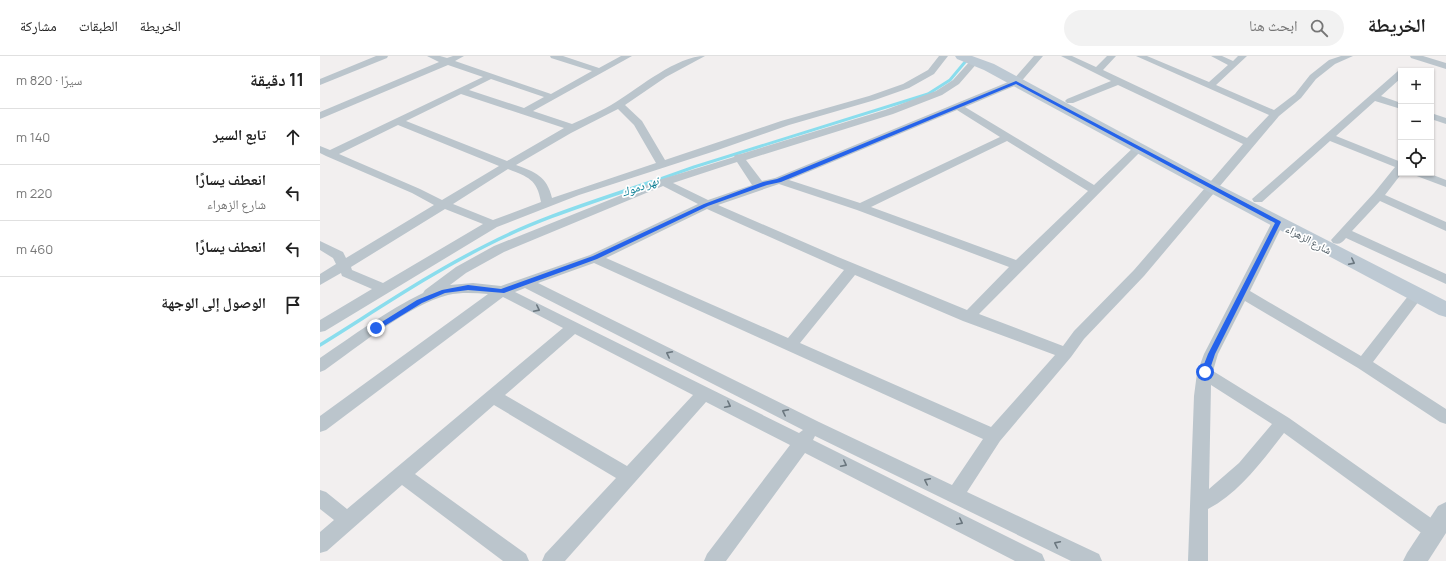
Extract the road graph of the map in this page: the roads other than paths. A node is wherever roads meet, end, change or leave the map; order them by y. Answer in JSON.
{"nodes":[{"id":1,"x":384,"y":56,"type":"edge"},
{"id":2,"x":431,"y":56,"type":"edge"},
{"id":3,"x":460,"y":56,"type":"edge"},
{"id":4,"x":554,"y":56,"type":"edge"},
{"id":5,"x":628,"y":56,"type":"edge"},
{"id":6,"x":678,"y":56,"type":"edge"},
{"id":7,"x":944,"y":56,"type":"edge"},
{"id":8,"x":1039,"y":56,"type":"edge"},
{"id":9,"x":1065,"y":56,"type":"edge"},
{"id":10,"x":1112,"y":56,"type":"edge"},
{"id":11,"x":1140,"y":56,"type":"edge"},
{"id":12,"x":1215,"y":56,"type":"edge"},
{"id":13,"x":1243,"y":56,"type":"edge"},
{"id":14,"x":1338,"y":57,"type":"edge"},
{"id":15,"x":1423,"y":57,"type":"edge"},
{"id":16,"x":358,"y":58,"type":"dead end"},
{"id":17,"x":697,"y":58,"type":"edge"},
{"id":18,"x":975,"y":58,"type":"edge"},
{"id":19,"x":448,"y":61,"type":"junction"},
{"id":20,"x":370,"y":62,"type":"junction"},
{"id":21,"x":1233,"y":64,"type":"junction"},
{"id":22,"x":1446,"y":66,"type":"edge"},
{"id":23,"x":1408,"y":68,"type":"edge"},
{"id":24,"x":600,"y":71,"type":"junction"},
{"id":25,"x":1096,"y":71,"type":"junction"},
{"id":26,"x":491,"y":76,"type":"junction"},
{"id":27,"x":1398,"y":76,"type":"edge"},
{"id":28,"x":1019,"y":78,"type":"junction"},
{"id":29,"x":1119,"y":81,"type":"junction"},
{"id":30,"x":320,"y":82,"type":"edge"},
{"id":31,"x":1210,"y":86,"type":"junction"},
{"id":32,"x":462,"y":91,"type":"junction"},
{"id":33,"x":552,"y":96,"type":"junction"},
{"id":34,"x":1374,"y":97,"type":"junction"},
{"id":35,"x":1070,"y":101,"type":"junction"},
{"id":36,"x":618,"y":105,"type":"junction"},
{"id":37,"x":1398,"y":105,"type":"edge"},
{"id":38,"x":959,"y":107,"type":"junction"},
{"id":39,"x":524,"y":112,"type":"junction"},
{"id":40,"x":1275,"y":114,"type":"junction"},
{"id":41,"x":320,"y":116,"type":"edge"},
{"id":42,"x":1434,"y":117,"type":"edge"},
{"id":43,"x":1446,"y":120,"type":"edge"},
{"id":44,"x":398,"y":121,"type":"junction"},
{"id":45,"x":573,"y":128,"type":"junction"},
{"id":46,"x":1007,"y":137,"type":"junction"},
{"id":47,"x":1329,"y":137,"type":"junction"},
{"id":48,"x":1249,"y":143,"type":"junction"},
{"id":49,"x":1139,"y":148,"type":"junction"},
{"id":50,"x":325,"y":152,"type":"edge"},
{"id":51,"x":739,"y":157,"type":"junction"},
{"id":52,"x":662,"y":164,"type":"junction"},
{"id":53,"x":508,"y":165,"type":"junction"},
{"id":54,"x":1398,"y":166,"type":"edge"},
{"id":55,"x":1398,"y":171,"type":"edge"},
{"id":56,"x":1426,"y":176,"type":"edge"},
{"id":57,"x":779,"y":180,"type":"junction"},
{"id":58,"x":663,"y":182,"type":"junction"},
{"id":59,"x":1214,"y":182,"type":"junction"},
{"id":60,"x":1446,"y":184,"type":"edge"},
{"id":61,"x":759,"y":186,"type":"junction"},
{"id":62,"x":1095,"y":191,"type":"junction"},
{"id":63,"x":1378,"y":196,"type":"junction"},
{"id":64,"x":1258,"y":199,"type":"junction"},
{"id":65,"x":548,"y":202,"type":"junction"},
{"id":66,"x":443,"y":205,"type":"junction"},
{"id":67,"x":706,"y":205,"type":"junction"},
{"id":68,"x":861,"y":207,"type":"junction"},
{"id":69,"x":1278,"y":222,"type":"junction"},
{"id":70,"x":493,"y":224,"type":"junction"},
{"id":71,"x":1446,"y":227,"type":"edge"},
{"id":72,"x":1341,"y":236,"type":"junction"},
{"id":73,"x":320,"y":245,"type":"edge"},
{"id":74,"x":595,"y":258,"type":"junction"},
{"id":75,"x":1018,"y":266,"type":"junction"},
{"id":76,"x":342,"y":267,"type":"junction"},
{"id":77,"x":852,"y":269,"type":"junction"},
{"id":78,"x":1446,"y":279,"type":"edge"},
{"id":79,"x":320,"y":280,"type":"edge"},
{"id":80,"x":526,"y":283,"type":"junction"},
{"id":81,"x":384,"y":289,"type":"junction"},
{"id":82,"x":502,"y":291,"type":"junction"},
{"id":83,"x":1242,"y":293,"type":"junction"},
{"id":84,"x":1417,"y":294,"type":"junction"},
{"id":85,"x":1446,"y":297,"type":"edge"},
{"id":86,"x":420,"y":302,"type":"junction"},
{"id":87,"x":1446,"y":310,"type":"edge"},
{"id":88,"x":968,"y":317,"type":"junction"},
{"id":89,"x":320,"y":327,"type":"edge"},
{"id":90,"x":574,"y":327,"type":"junction"},
{"id":91,"x":790,"y":345,"type":"junction"},
{"id":92,"x":1066,"y":353,"type":"junction"},
{"id":93,"x":1363,"y":364,"type":"junction"},
{"id":94,"x":320,"y":366,"type":"edge"},
{"id":95,"x":1205,"y":372,"type":"junction"},
{"id":96,"x":705,"y":393,"type":"junction"},
{"id":97,"x":493,"y":396,"type":"junction"},
{"id":98,"x":1446,"y":417,"type":"edge"},
{"id":99,"x":1283,"y":424,"type":"junction"},
{"id":100,"x":320,"y":425,"type":"edge"},
{"id":101,"x":813,"y":427,"type":"junction"},
{"id":102,"x":994,"y":436,"type":"junction"},
{"id":103,"x":802,"y":442,"type":"junction"},
{"id":104,"x":401,"y":474,"type":"junction"},
{"id":105,"x":629,"y":477,"type":"junction"},
{"id":106,"x":955,"y":494,"type":"junction"},
{"id":107,"x":320,"y":498,"type":"edge"},
{"id":108,"x":1200,"y":504,"type":"junction"},
{"id":109,"x":348,"y":520,"type":"junction"},
{"id":110,"x":1440,"y":522,"type":"edge"},
{"id":111,"x":320,"y":544,"type":"edge"},
{"id":112,"x":1011,"y":555,"type":"edge"},
{"id":113,"x":519,"y":561,"type":"edge"},
{"id":114,"x":552,"y":561,"type":"edge"},
{"id":115,"x":714,"y":561,"type":"edge"},
{"id":116,"x":1035,"y":561,"type":"edge"},
{"id":117,"x":1092,"y":561,"type":"edge"},
{"id":118,"x":1198,"y":561,"type":"edge"},
{"id":119,"x":1415,"y":561,"type":"edge"}],
"edges":[{"from":1,"to":20,"type":"street"},
{"from":2,"to":19,"type":"street"},
{"from":3,"to":19,"type":"street"},
{"from":4,"to":24,"type":"street"},
{"from":5,"to":24,"type":"street"},
{"from":6,"to":17,"type":"street"},
{"from":7,"to":52,"type":"street"},
{"from":8,"to":28,"type":"street"},
{"from":9,"to":25,"type":"street"},
{"from":10,"to":25,"type":"street"},
{"from":11,"to":31,"type":"street"},
{"from":12,"to":21,"type":"street"},
{"from":13,"to":21,"type":"street"},
{"from":14,"to":40,"type":"street"},
{"from":15,"to":22,"type":"street"},
{"from":15,"to":23,"type":"street"},
{"from":16,"to":20,"type":"street"},
{"from":17,"to":36,"type":"street"},
{"from":18,"to":28,"type":"main road","name":"شارع الزهراء"},
{"from":18,"to":51,"type":"street"},
{"from":19,"to":26,"type":"street"},
{"from":19,"to":41,"type":"street"},
{"from":20,"to":30,"type":"street"},
{"from":21,"to":31,"type":"street"},
{"from":24,"to":33,"type":"street"},
{"from":25,"to":29,"type":"street"},
{"from":26,"to":32,"type":"street"},
{"from":26,"to":33,"type":"street"},
{"from":27,"to":34,"type":"street"},
{"from":28,"to":35,"type":"main road","name":"شارع الزهراء"},
{"from":28,"to":38,"type":"street"},
{"from":28,"to":49,"type":"main road","name":"شارع الزهراء"},
{"from":29,"to":35,"type":"street"},
{"from":29,"to":48,"type":"street"},
{"from":31,"to":40,"type":"street"},
{"from":32,"to":39,"type":"street"},
{"from":32,"to":44,"type":"street"},
{"from":33,"to":39,"type":"street"},
{"from":34,"to":37,"type":"street"},
{"from":34,"to":47,"type":"street"},
{"from":35,"to":59,"type":"main road","name":"شارع الزهراء"},
{"from":36,"to":45,"type":"street"},
{"from":36,"to":52,"type":"street"},
{"from":38,"to":46,"type":"street"},
{"from":38,"to":57,"type":"street"},
{"from":39,"to":45,"type":"street"},
{"from":40,"to":48,"type":"street"},
{"from":42,"to":43,"type":"street"},
{"from":44,"to":50,"type":"street"},
{"from":44,"to":53,"type":"street"},
{"from":45,"to":53,"type":"street"},
{"from":46,"to":62,"type":"street"},
{"from":46,"to":68,"type":"street"},
{"from":47,"to":54,"type":"street"},
{"from":47,"to":64,"type":"street"},
{"from":48,"to":59,"type":"street"},
{"from":49,"to":59,"type":"main road","name":"شارع الزهراء"},
{"from":49,"to":62,"type":"street"},
{"from":50,"to":66,"type":"street"},
{"from":51,"to":58,"type":"street"},
{"from":51,"to":61,"type":"street"},
{"from":52,"to":65,"type":"street"},
{"from":53,"to":65,"type":"street"},
{"from":53,"to":66,"type":"street"},
{"from":55,"to":63,"type":"street"},
{"from":56,"to":60,"type":"street"},
{"from":57,"to":61,"type":"street"},
{"from":57,"to":68,"type":"street"},
{"from":58,"to":67,"type":"street"},
{"from":58,"to":86,"type":"street"},
{"from":59,"to":64,"type":"main road","name":"شارع الزهراء"},
{"from":59,"to":69,"type":"main road","name":"شارع الزهراء"},
{"from":59,"to":92,"type":"street"},
{"from":61,"to":67,"type":"street"},
{"from":62,"to":75,"type":"street"},
{"from":63,"to":71,"type":"street"},
{"from":63,"to":72,"type":"street"},
{"from":64,"to":72,"type":"main road","name":"شارع الزهراء"},
{"from":65,"to":70,"type":"street"},
{"from":66,"to":70,"type":"street"},
{"from":66,"to":76,"type":"street"},
{"from":67,"to":74,"type":"street"},
{"from":67,"to":77,"type":"street"},
{"from":68,"to":75,"type":"street"},
{"from":69,"to":83,"type":"street"},
{"from":69,"to":84,"type":"main road","name":"شارع الزهراء","one_way":true},
{"from":70,"to":81,"type":"street"},
{"from":72,"to":78,"type":"street"},
{"from":72,"to":85,"type":"main road","name":"شارع الزهراء"},
{"from":73,"to":76,"type":"street"},
{"from":74,"to":80,"type":"street"},
{"from":74,"to":91,"type":"street"},
{"from":75,"to":88,"type":"street"},
{"from":76,"to":79,"type":"street"},
{"from":76,"to":81,"type":"street"},
{"from":77,"to":88,"type":"street"},
{"from":77,"to":91,"type":"street"},
{"from":80,"to":82,"type":"street"},
{"from":101,"to":80,"type":"street","one_way":true},
{"from":81,"to":89,"type":"street"},
{"from":82,"to":86,"type":"street"},
{"from":82,"to":90,"type":"street","one_way":true},
{"from":82,"to":100,"type":"street"},
{"from":83,"to":93,"type":"street"},
{"from":83,"to":95,"type":"street"},
{"from":84,"to":87,"type":"main road","name":"شارع الزهراء"},
{"from":84,"to":93,"type":"street"},
{"from":86,"to":94,"type":"street"},
{"from":88,"to":92,"type":"street"},
{"from":90,"to":96,"type":"street"},
{"from":90,"to":97,"type":"street"},
{"from":91,"to":102,"type":"street"},
{"from":92,"to":102,"type":"street"},
{"from":93,"to":98,"type":"street"},
{"from":95,"to":99,"type":"street"},
{"from":95,"to":108,"type":"street"},
{"from":96,"to":103,"type":"street","one_way":true},
{"from":96,"to":105,"type":"street"},
{"from":97,"to":104,"type":"street"},
{"from":97,"to":105,"type":"street"},
{"from":99,"to":108,"type":"street"},
{"from":99,"to":110,"type":"street"},
{"from":101,"to":103,"type":"street"},
{"from":106,"to":101,"type":"street","one_way":true},
{"from":102,"to":106,"type":"street"},
{"from":103,"to":112,"type":"street","one_way":true},
{"from":103,"to":115,"type":"street"},
{"from":104,"to":109,"type":"street"},
{"from":104,"to":113,"type":"street"},
{"from":105,"to":114,"type":"street"},
{"from":117,"to":106,"type":"street","one_way":true},
{"from":107,"to":109,"type":"street"},
{"from":108,"to":118,"type":"street"},
{"from":109,"to":111,"type":"street"},
{"from":110,"to":119,"type":"street"},
{"from":112,"to":116,"type":"street"}]}
